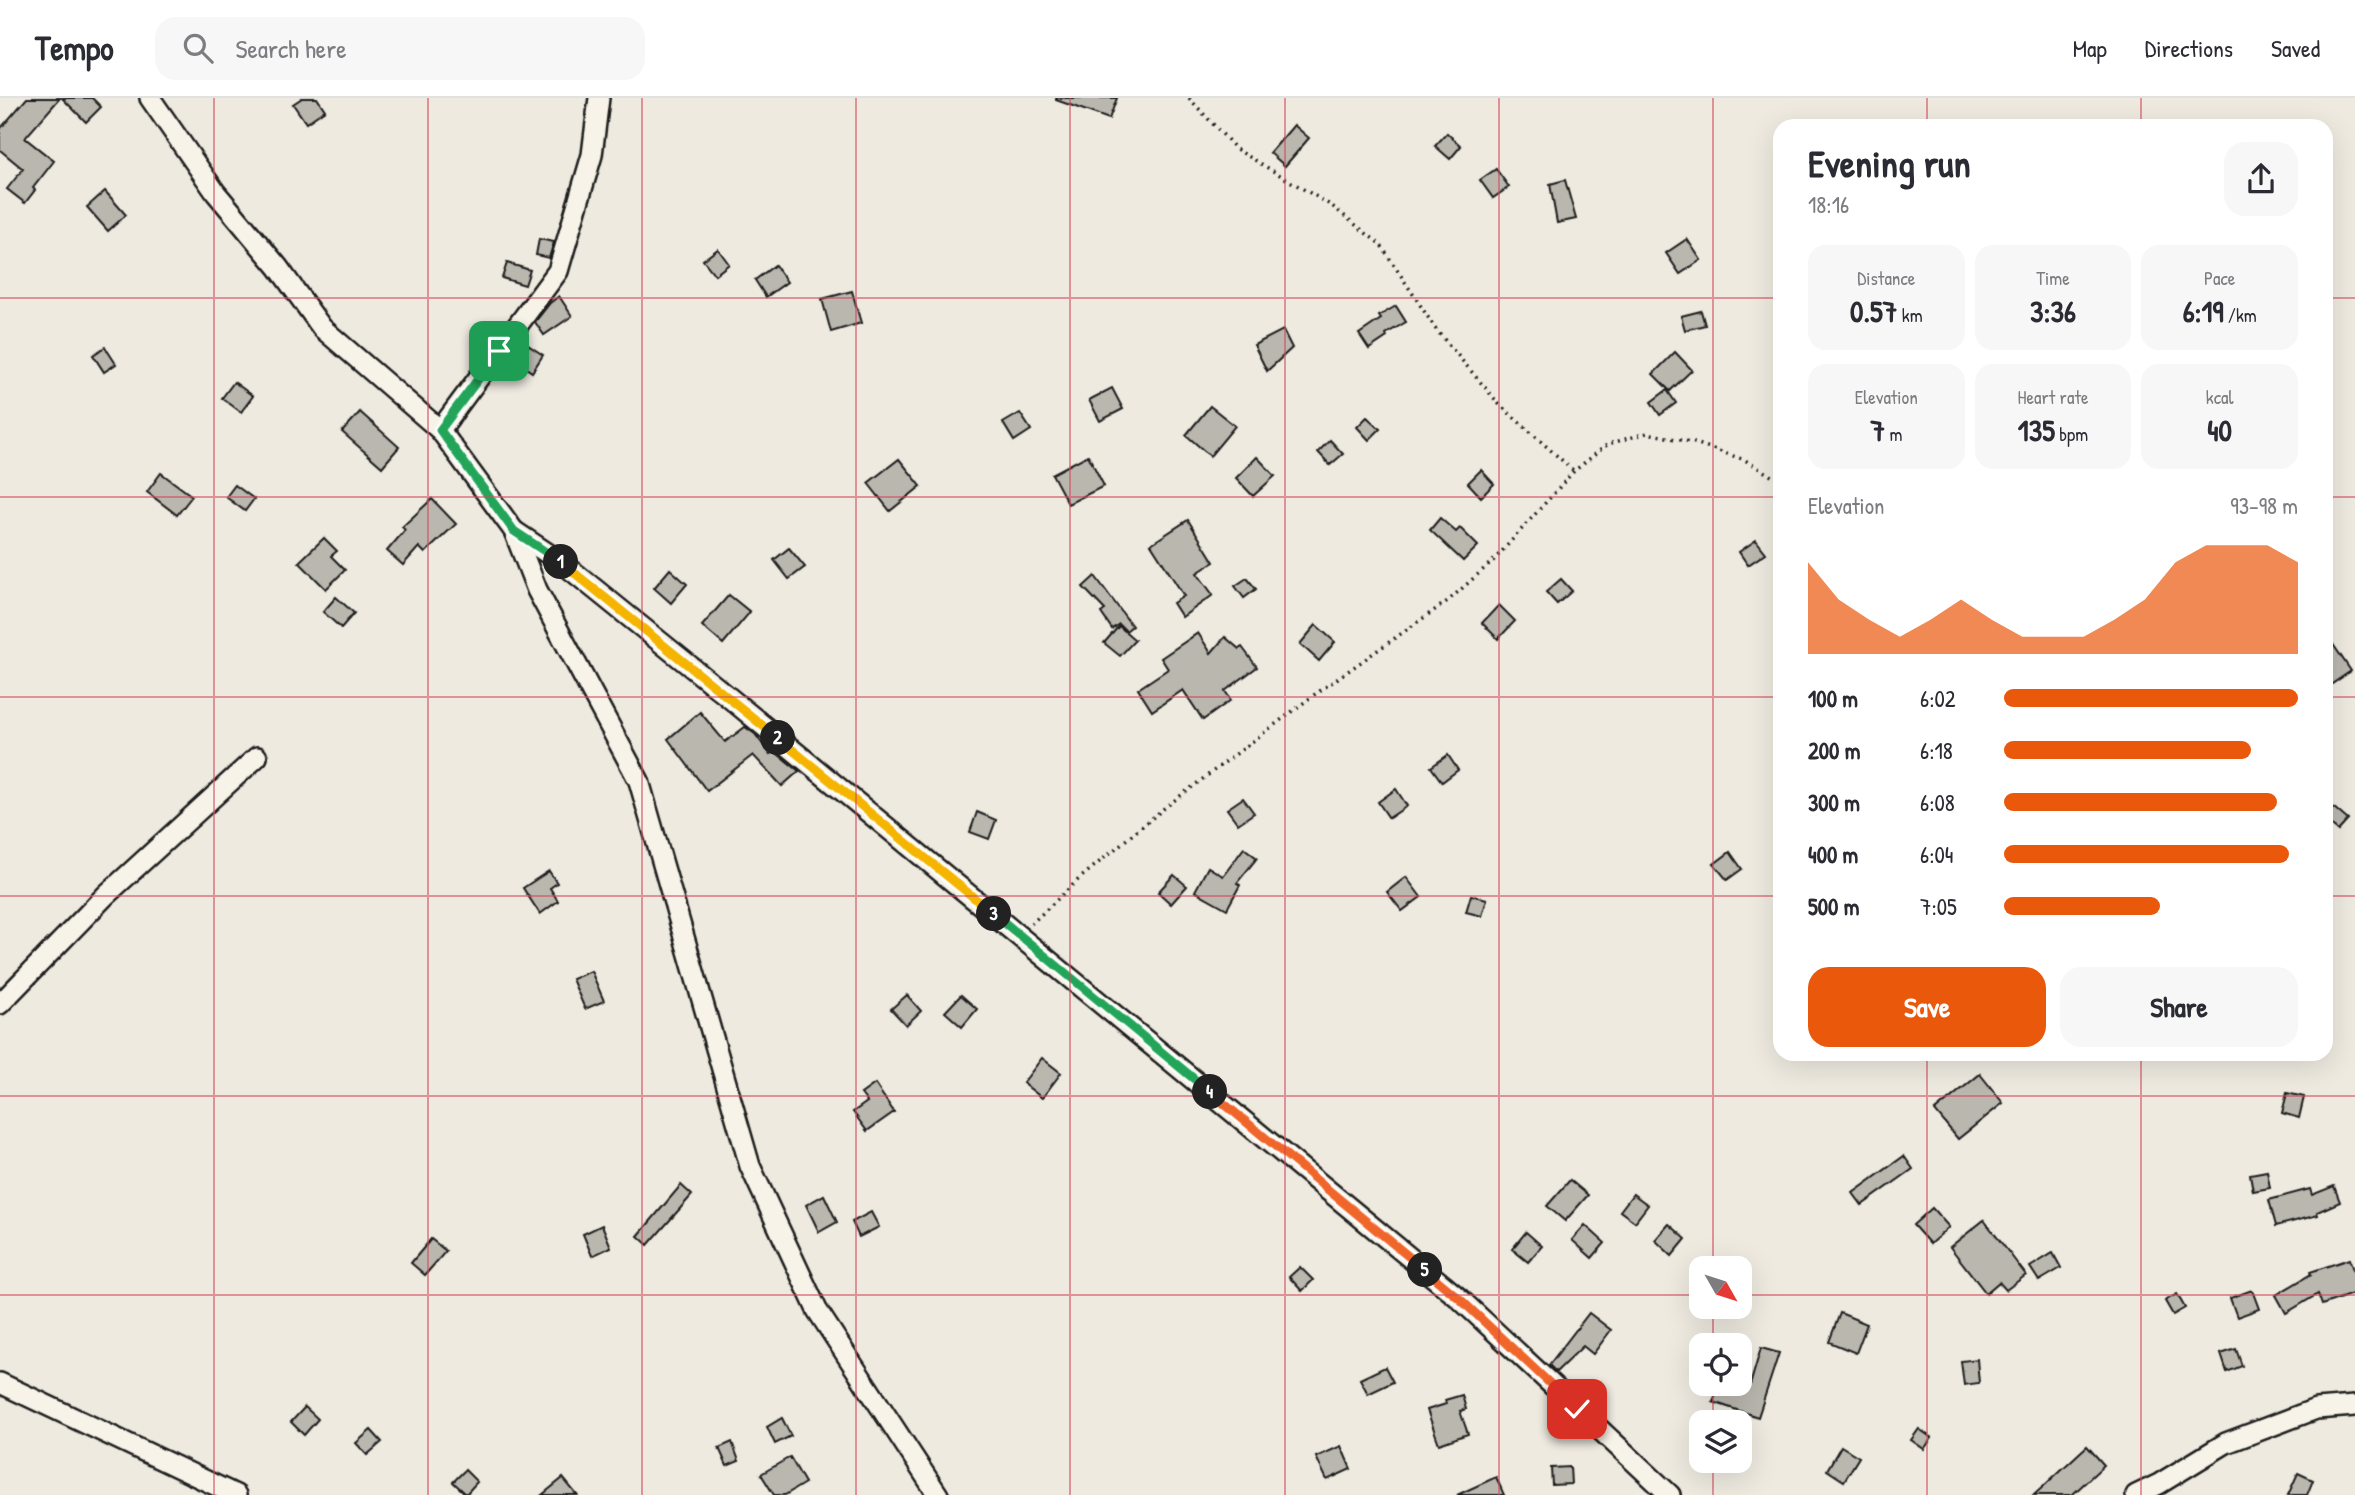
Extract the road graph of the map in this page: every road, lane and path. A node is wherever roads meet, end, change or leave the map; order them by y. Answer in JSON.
{"nodes":[{"id":1,"x":150,"y":98,"type":"edge"},
{"id":2,"x":599,"y":98,"type":"edge"},
{"id":3,"x":1189,"y":98,"type":"edge"},
{"id":4,"x":440,"y":430,"type":"junction"},
{"id":5,"x":1574,"y":471,"type":"junction"},
{"id":6,"x":1773,"y":477,"type":"edge"},
{"id":7,"x":514,"y":531,"type":"junction"},
{"id":8,"x":257,"y":757,"type":"dead end"},
{"id":9,"x":1019,"y":935,"type":"junction"},
{"id":10,"x":0,"y":1004,"type":"edge"},
{"id":11,"x":0,"y":1383,"type":"edge"},
{"id":12,"x":2355,"y":1406,"type":"edge"},
{"id":13,"x":236,"y":1495,"type":"edge"},
{"id":14,"x":938,"y":1495,"type":"edge"},
{"id":15,"x":1670,"y":1495,"type":"edge"},
{"id":16,"x":2136,"y":1495,"type":"edge"}],
"edges":[{"from":1,"to":4,"type":"street"},
{"from":2,"to":4,"type":"street"},
{"from":3,"to":5,"type":"path"},
{"from":4,"to":7,"type":"street"},
{"from":5,"to":6,"type":"path"},
{"from":5,"to":9,"type":"path"},
{"from":7,"to":9,"type":"street"},
{"from":7,"to":14,"type":"street"},
{"from":8,"to":10,"type":"street"},
{"from":9,"to":15,"type":"street"},
{"from":11,"to":13,"type":"street"},
{"from":12,"to":16,"type":"street"}]}
